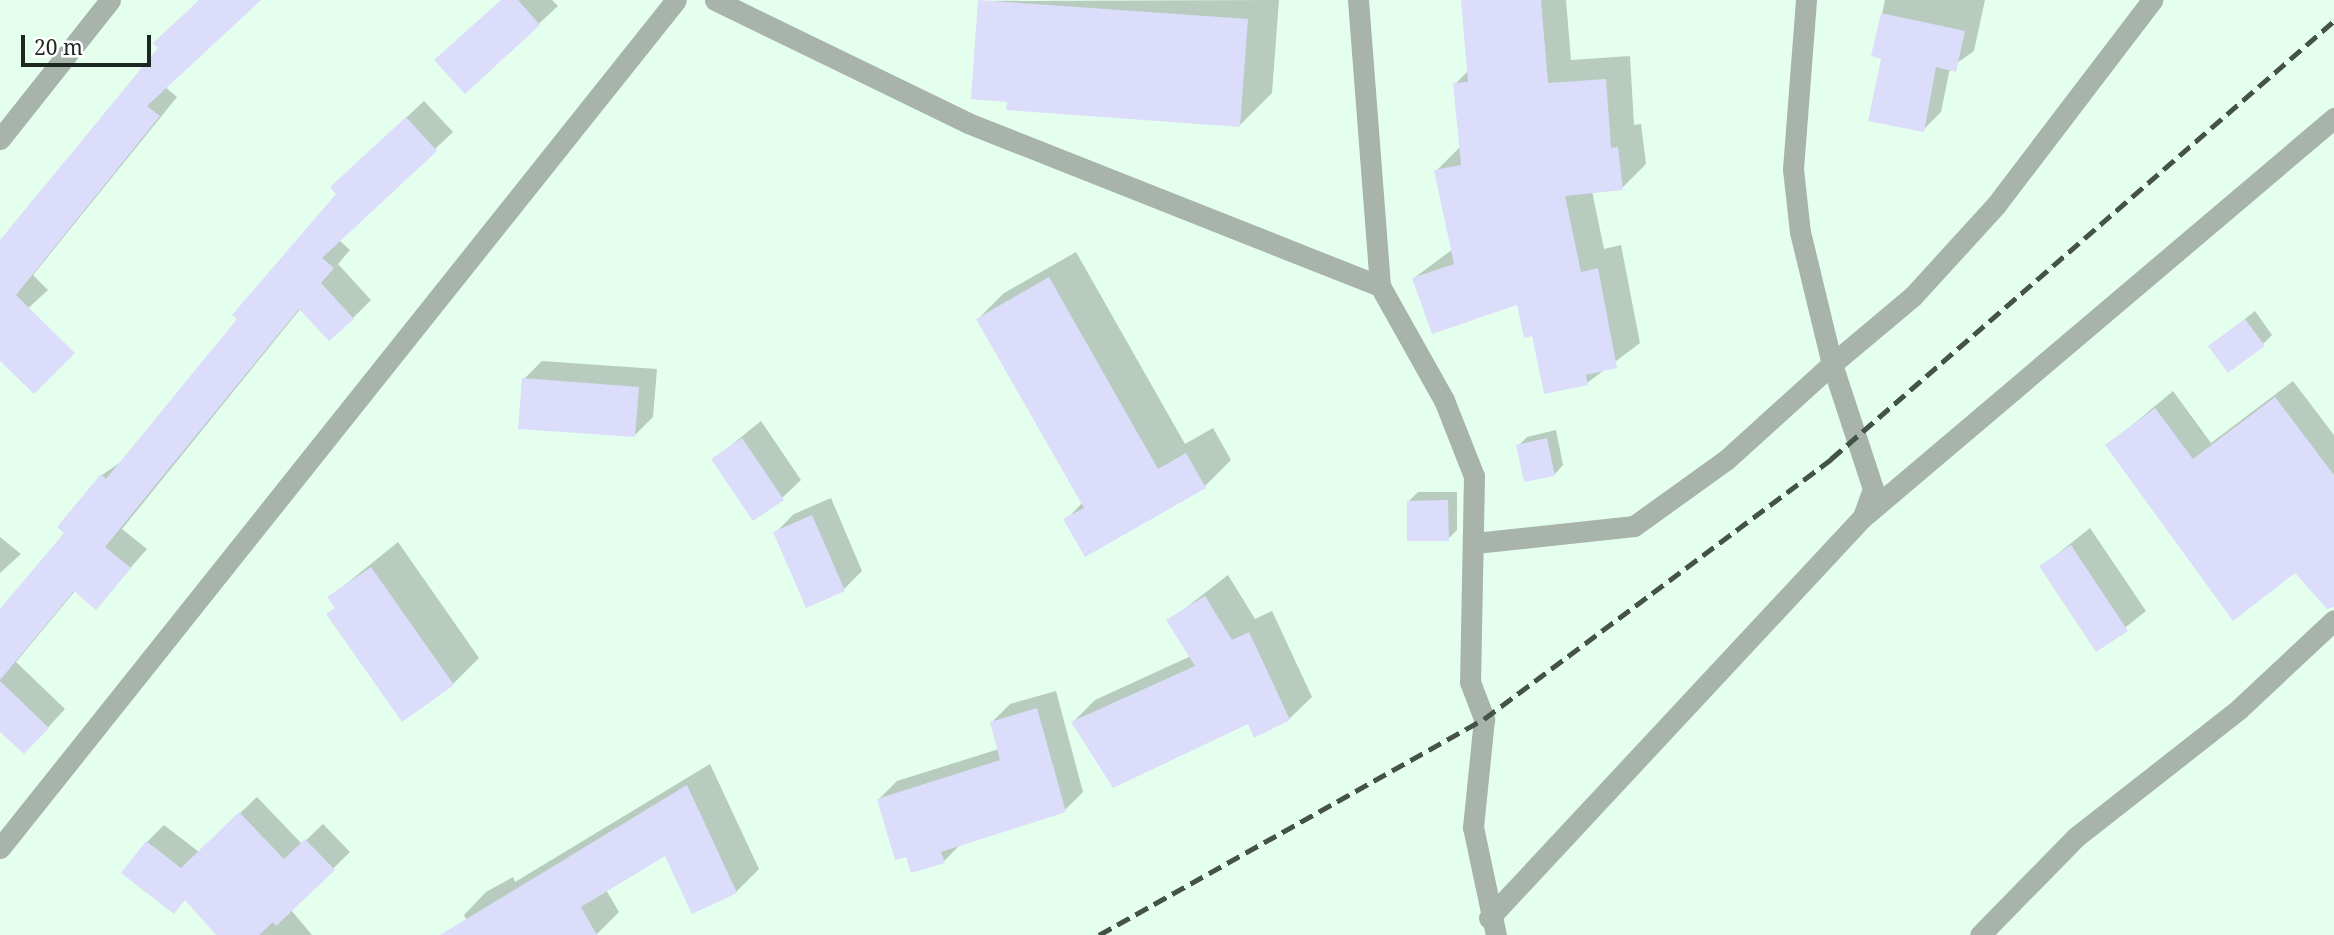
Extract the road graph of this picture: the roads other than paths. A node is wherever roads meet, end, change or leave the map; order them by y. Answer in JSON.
{"nodes":[{"id":1,"x":110,"y":0,"type":"edge"},
{"id":2,"x":676,"y":0,"type":"edge"},
{"id":3,"x":715,"y":0,"type":"edge"},
{"id":4,"x":1358,"y":0,"type":"edge"},
{"id":5,"x":1806,"y":0,"type":"edge"},
{"id":6,"x":2152,"y":0,"type":"edge"},
{"id":7,"x":2334,"y":118,"type":"edge"},
{"id":8,"x":0,"y":139,"type":"edge"},
{"id":9,"x":1380,"y":286,"type":"junction"},
{"id":10,"x":1832,"y":364,"type":"junction"},
{"id":11,"x":1862,"y":518,"type":"junction"},
{"id":12,"x":1475,"y":542,"type":"junction"},
{"id":13,"x":2334,"y":620,"type":"edge"},
{"id":14,"x":0,"y":848,"type":"edge"},
{"id":15,"x":1493,"y":927,"type":"edge"},
{"id":16,"x":1980,"y":935,"type":"edge"}],
"edges":[{"from":1,"to":8,"type":"street"},
{"from":2,"to":14,"type":"street"},
{"from":3,"to":9,"type":"street"},
{"from":4,"to":9,"type":"street"},
{"from":5,"to":10,"type":"street"},
{"from":6,"to":10,"type":"street"},
{"from":7,"to":11,"type":"street"},
{"from":9,"to":12,"type":"street"},
{"from":10,"to":11,"type":"street"},
{"from":10,"to":12,"type":"street"},
{"from":11,"to":15,"type":"street"},
{"from":12,"to":15,"type":"street"},
{"from":13,"to":16,"type":"street"}]}
